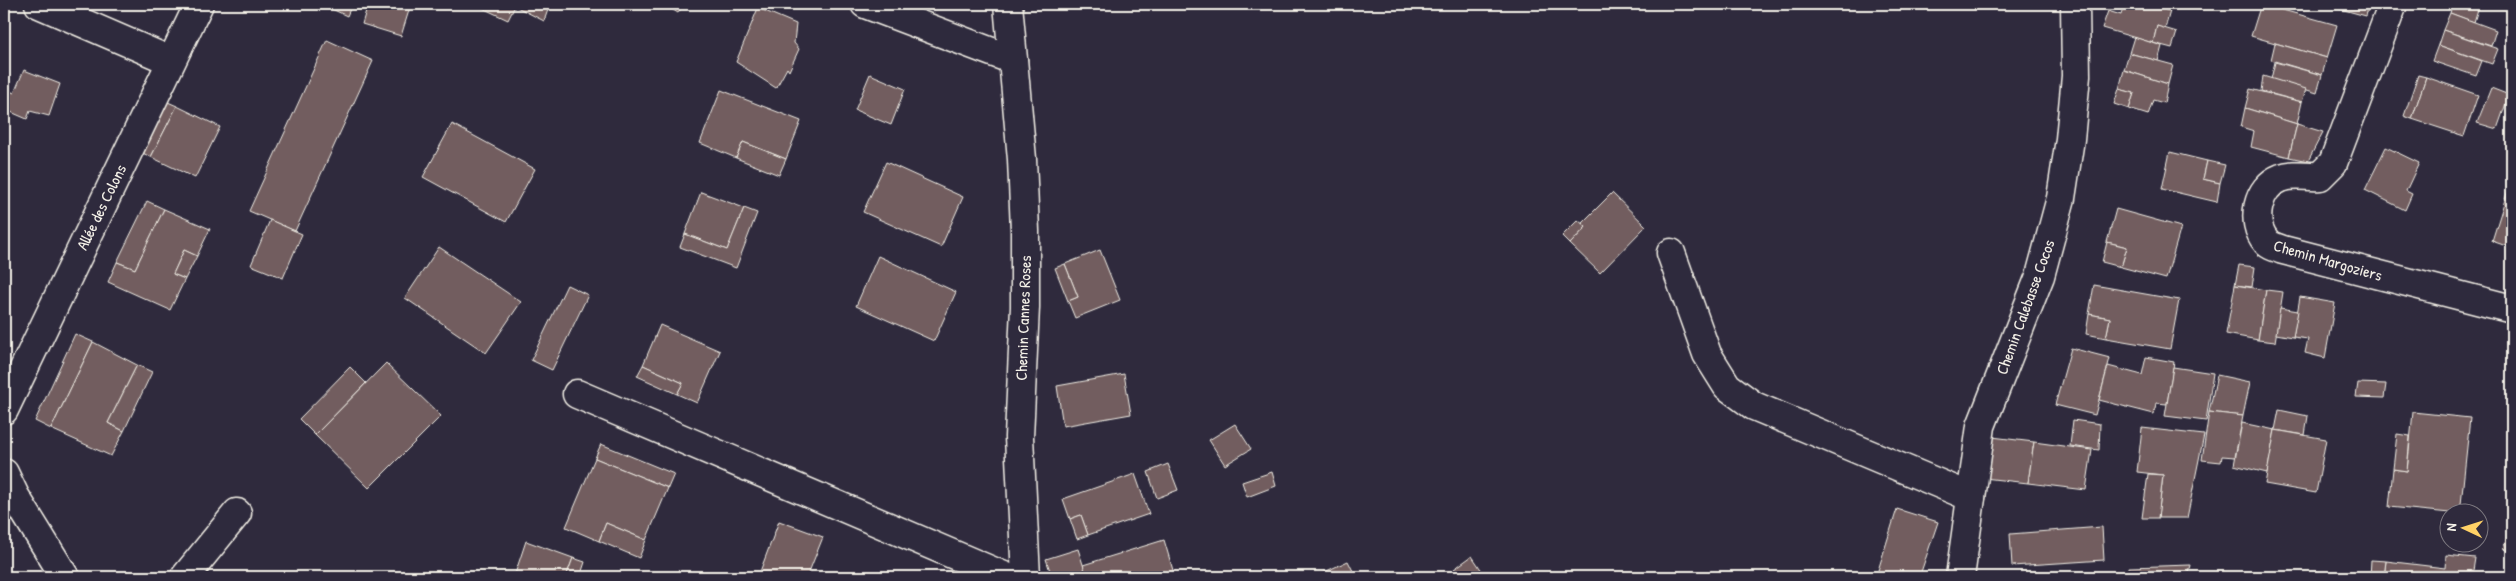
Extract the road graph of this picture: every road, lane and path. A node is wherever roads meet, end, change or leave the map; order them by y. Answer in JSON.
{"nodes":[{"id":1,"x":39,"y":4,"type":"edge"},
{"id":2,"x":199,"y":4,"type":"edge"},
{"id":3,"x":865,"y":4,"type":"edge"},
{"id":4,"x":1008,"y":4,"type":"edge"},
{"id":5,"x":2075,"y":4,"type":"edge"},
{"id":6,"x":2393,"y":4,"type":"edge"},
{"id":7,"x":1013,"y":60,"type":"junction"},
{"id":8,"x":171,"y":61,"type":"junction"},
{"id":9,"x":1672,"y":253,"type":"dead end"},
{"id":10,"x":2512,"y":309,"type":"edge"},
{"id":11,"x":577,"y":394,"type":"dead end"},
{"id":12,"x":4,"y":410,"type":"edge"},
{"id":13,"x":4,"y":473,"type":"edge"},
{"id":14,"x":1971,"y":497,"type":"junction"},
{"id":15,"x":237,"y":513,"type":"dead end"},
{"id":16,"x":65,"y":577,"type":"edge"},
{"id":17,"x":185,"y":577,"type":"edge"},
{"id":18,"x":1006,"y":577,"type":"edge"},
{"id":19,"x":1026,"y":577,"type":"edge"},
{"id":20,"x":1960,"y":577,"type":"edge"}],
"edges":[{"from":1,"to":8,"type":"street"},
{"from":2,"to":8,"type":"street","name":"Allée des Colons"},
{"from":3,"to":7,"type":"street"},
{"from":4,"to":7,"type":"street","name":"Chemin Cannes Roses"},
{"from":5,"to":14,"type":"street","name":"Chemin Calebasse Cocos"},
{"from":6,"to":10,"type":"street","name":"Chemin Margoziers"},
{"from":7,"to":19,"type":"street","name":"Chemin Cannes Roses"},
{"from":8,"to":12,"type":"street","name":"Allée des Colons"},
{"from":9,"to":14,"type":"street"},
{"from":11,"to":18,"type":"street"},
{"from":13,"to":16,"type":"street"},
{"from":14,"to":20,"type":"street","name":"Chemin Calebasse Cocos"},
{"from":15,"to":17,"type":"street"}]}
